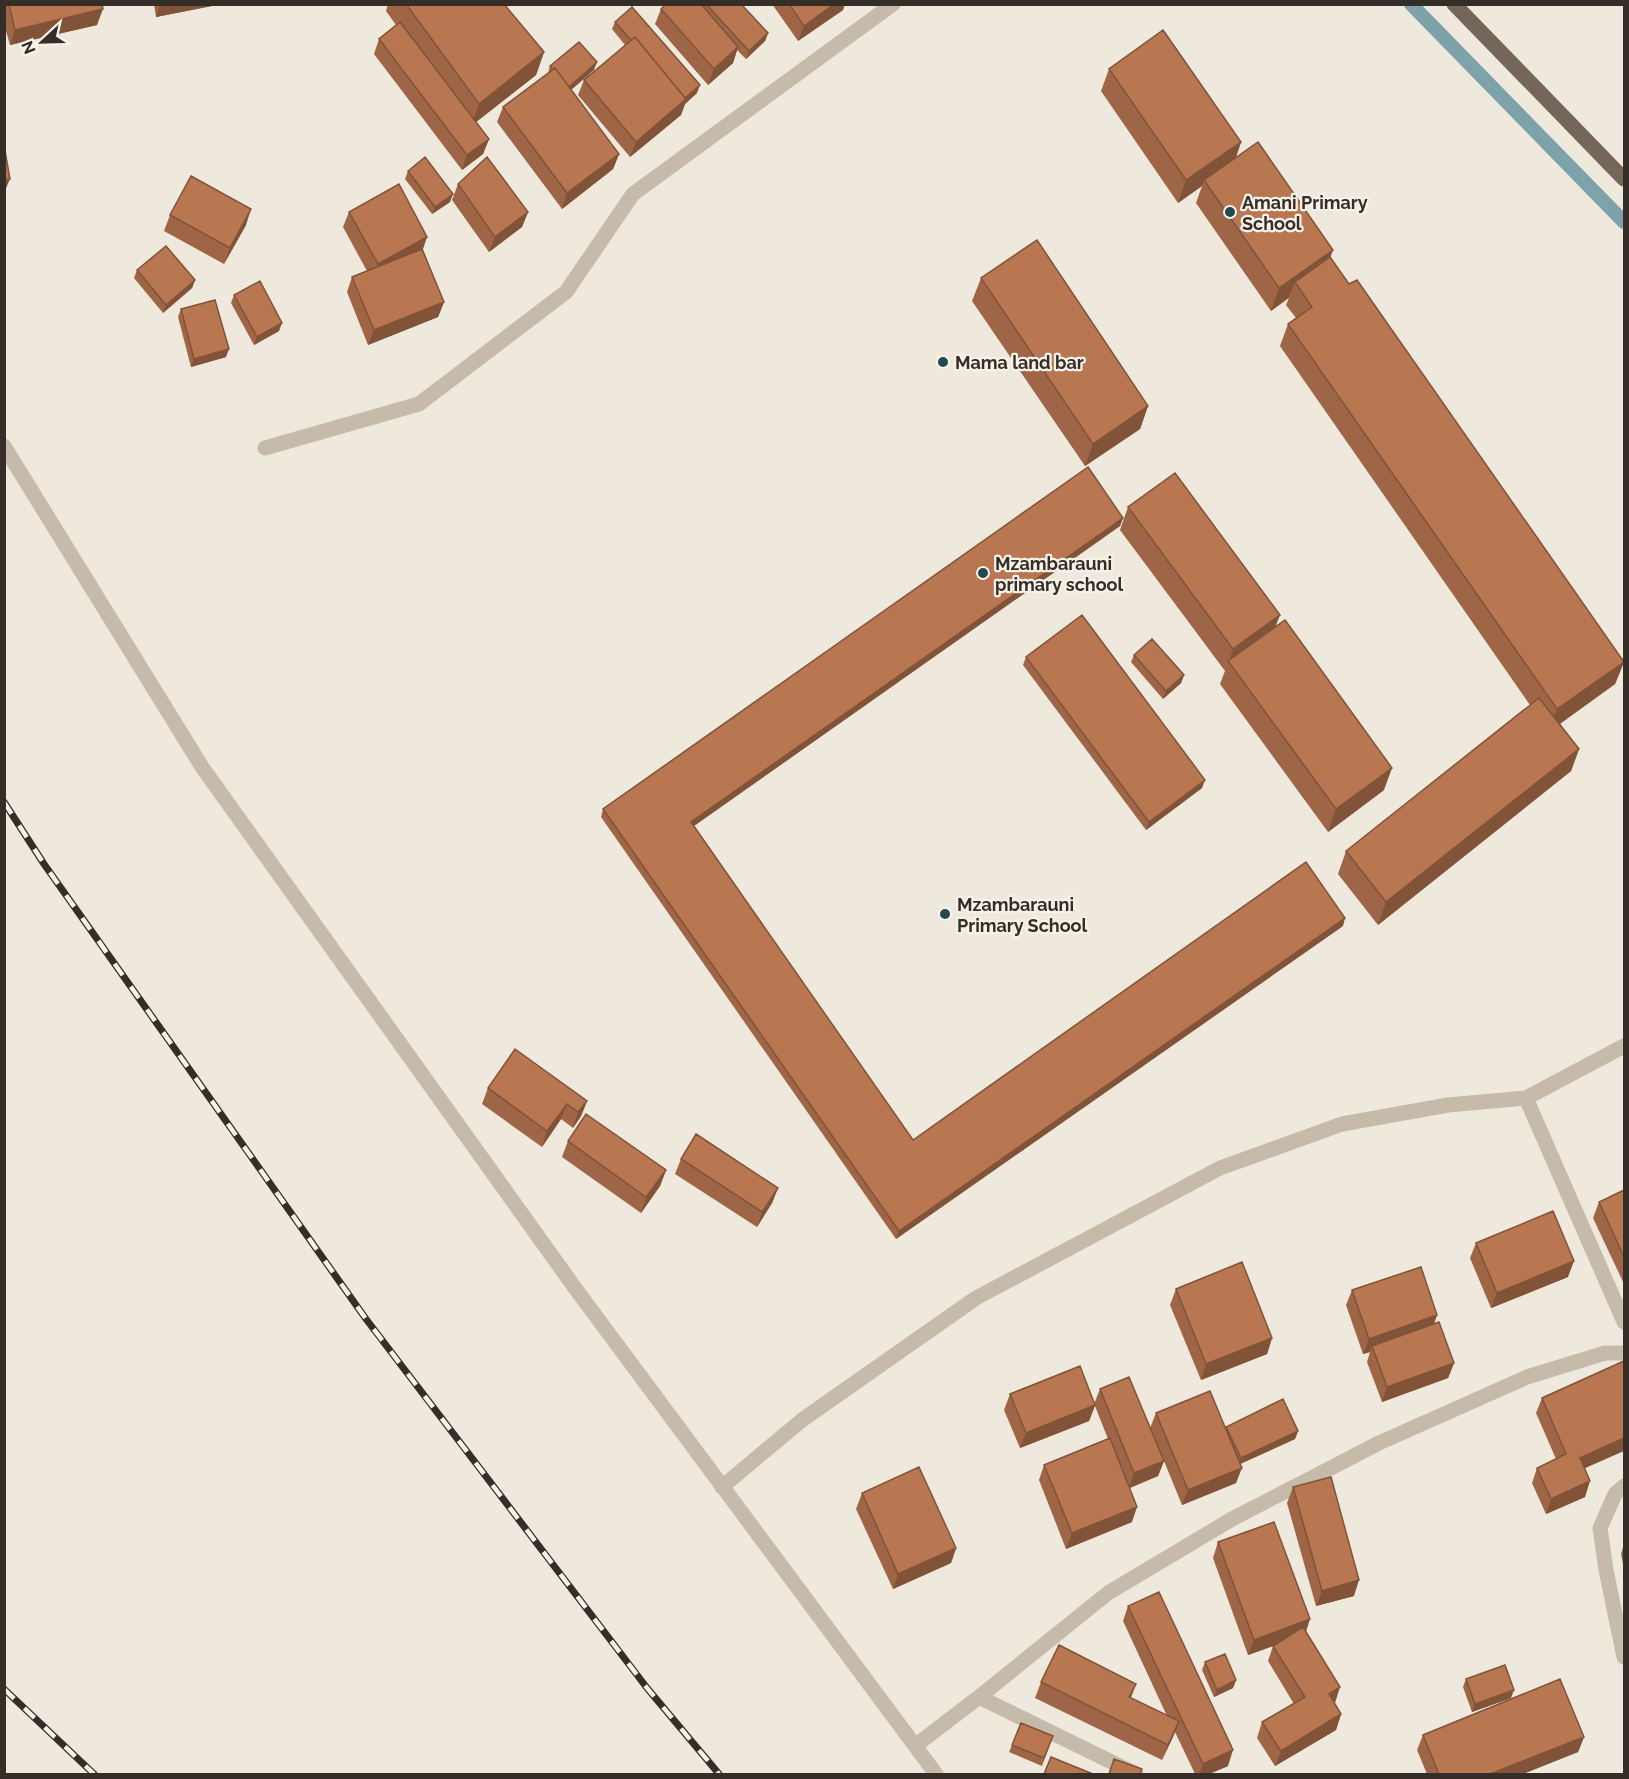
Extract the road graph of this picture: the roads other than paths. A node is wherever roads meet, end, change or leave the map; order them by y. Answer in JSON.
{"nodes":[{"id":1,"x":893,"y":4,"type":"edge"},
{"id":2,"x":1454,"y":4,"type":"edge"},
{"id":3,"x":1624,"y":179,"type":"edge"},
{"id":4,"x":4,"y":446,"type":"edge"},
{"id":5,"x":265,"y":448,"type":"dead end"},
{"id":6,"x":1624,"y":1046,"type":"edge"},
{"id":7,"x":1526,"y":1098,"type":"junction"},
{"id":8,"x":1624,"y":1322,"type":"edge"},
{"id":9,"x":1624,"y":1353,"type":"edge"},
{"id":10,"x":1624,"y":1486,"type":"edge"},
{"id":11,"x":722,"y":1487,"type":"junction"},
{"id":12,"x":1624,"y":1657,"type":"edge"},
{"id":13,"x":979,"y":1697,"type":"junction"},
{"id":14,"x":915,"y":1746,"type":"junction"},
{"id":15,"x":936,"y":1774,"type":"edge"},
{"id":16,"x":1136,"y":1774,"type":"edge"}],
"edges":[{"from":1,"to":5,"type":"street"},
{"from":2,"to":3,"type":"main road"},
{"from":4,"to":11,"type":"street"},
{"from":6,"to":7,"type":"street"},
{"from":7,"to":8,"type":"street"},
{"from":7,"to":11,"type":"street"},
{"from":9,"to":13,"type":"street"},
{"from":10,"to":12,"type":"street"},
{"from":11,"to":14,"type":"street"},
{"from":13,"to":14,"type":"street"},
{"from":13,"to":16,"type":"street"},
{"from":14,"to":15,"type":"street"}]}
